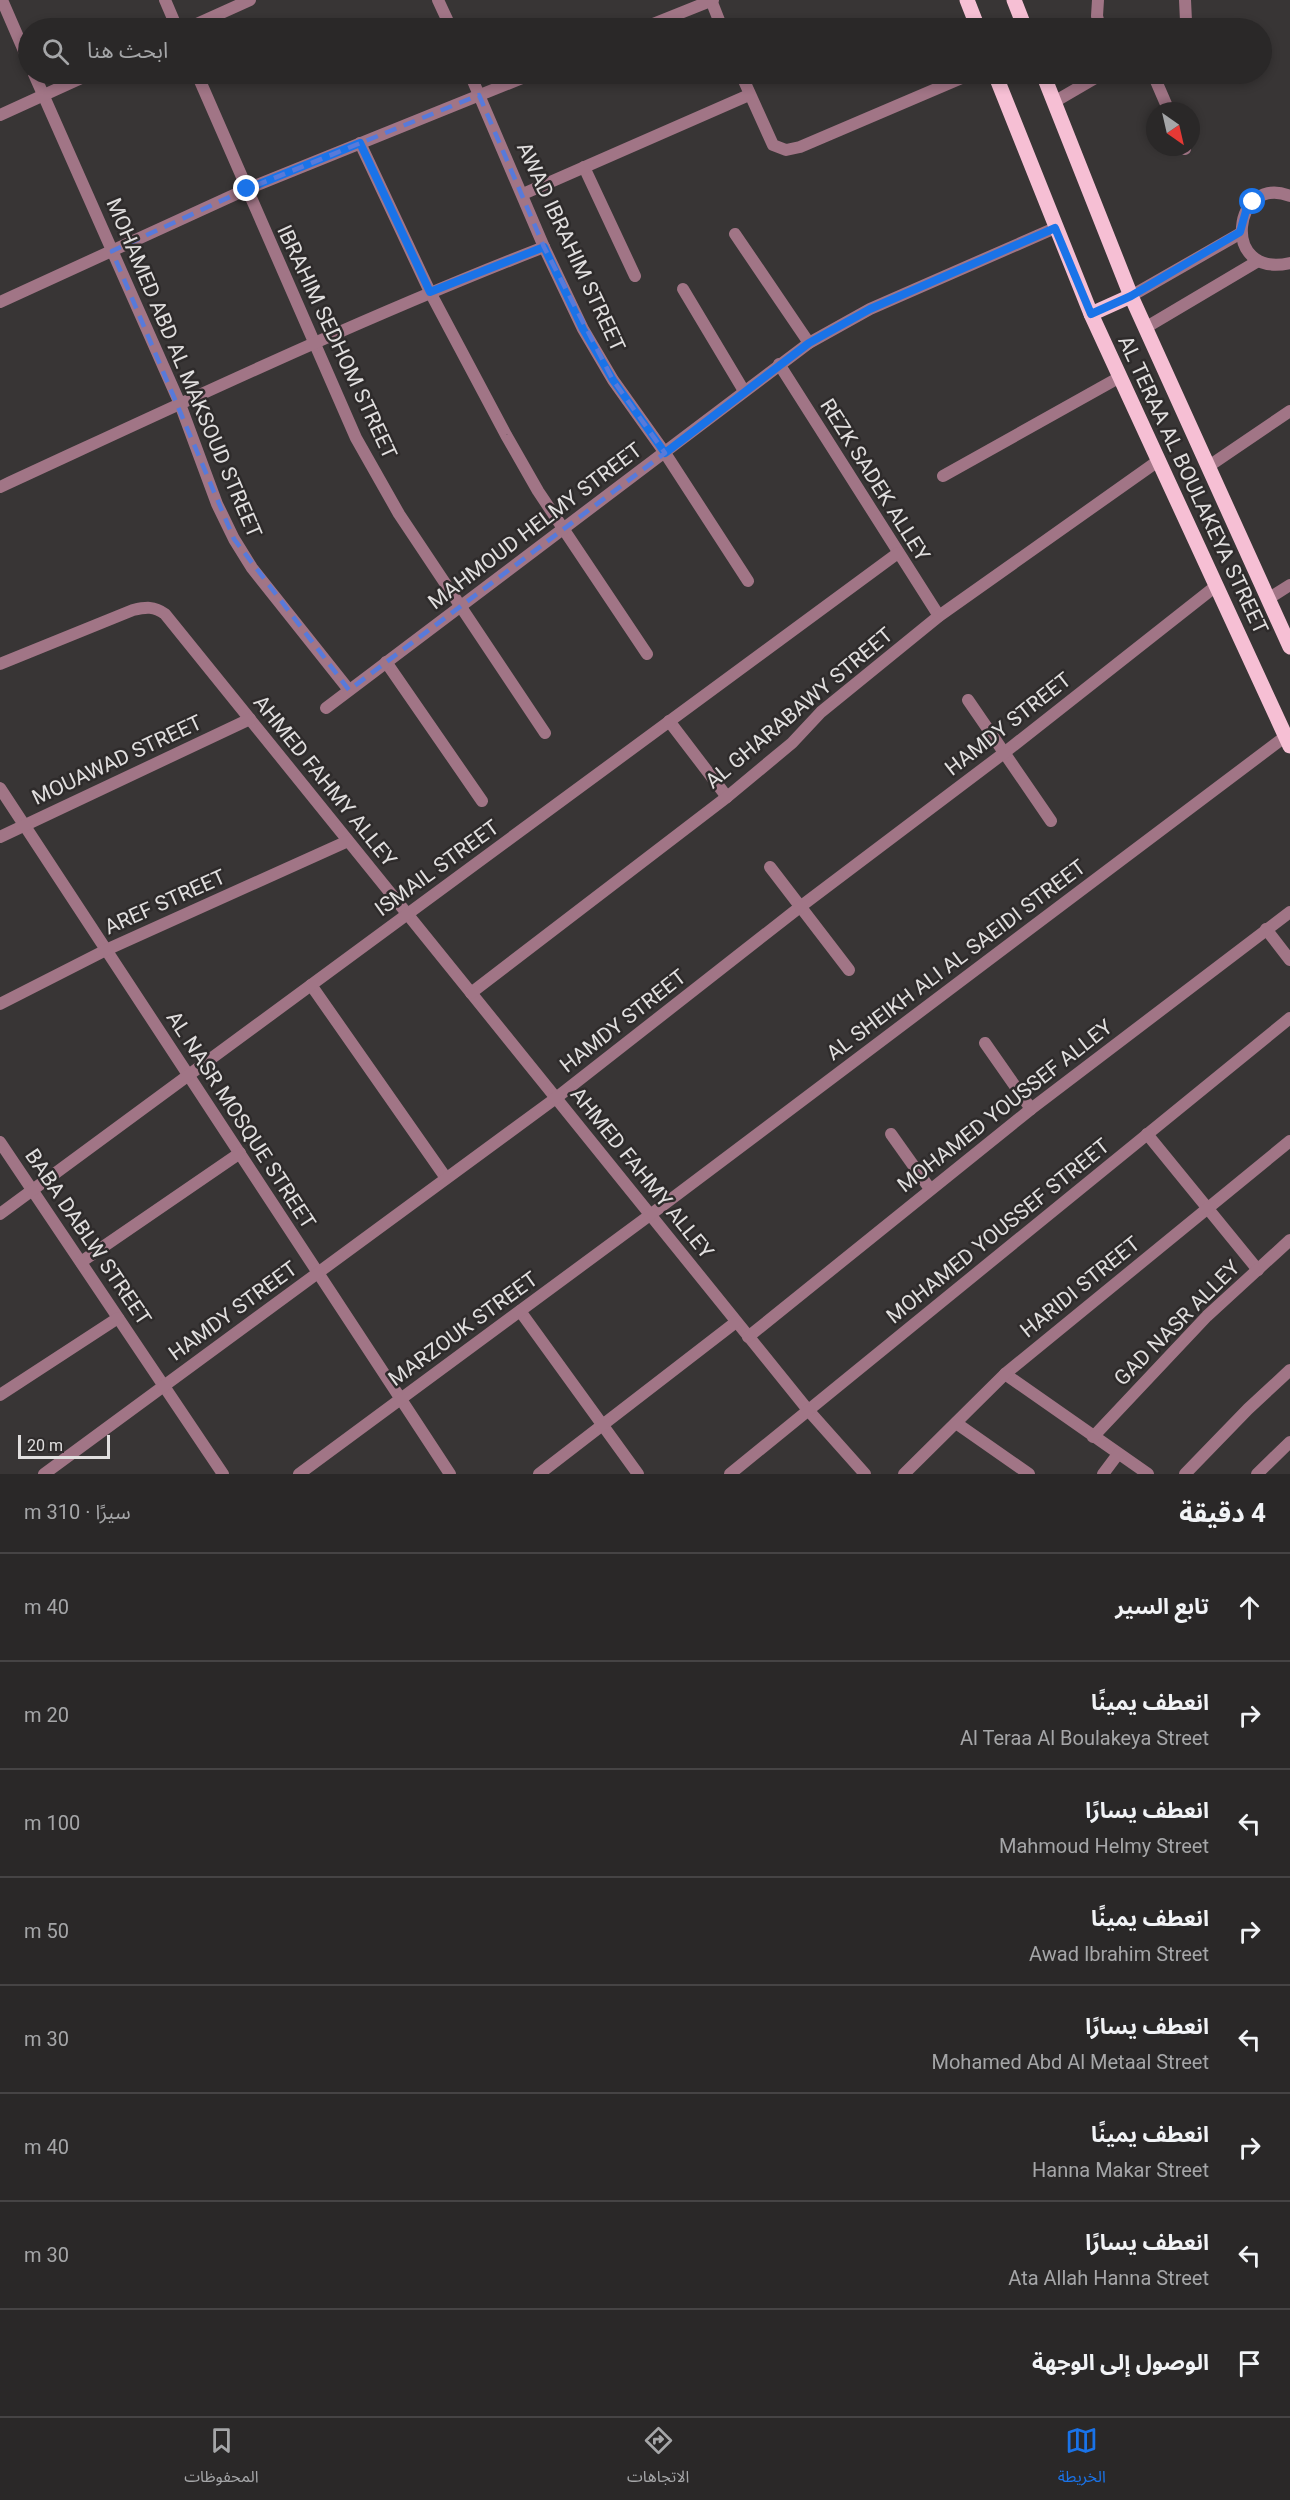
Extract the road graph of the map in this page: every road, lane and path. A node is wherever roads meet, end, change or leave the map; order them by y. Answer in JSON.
{"nodes":[{"id":1,"x":2,"y":0,"type":"edge"},
{"id":2,"x":165,"y":0,"type":"edge"},
{"id":3,"x":250,"y":0,"type":"edge"},
{"id":4,"x":438,"y":0,"type":"edge"},
{"id":5,"x":711,"y":0,"type":"edge"},
{"id":6,"x":967,"y":0,"type":"edge"},
{"id":7,"x":1014,"y":0,"type":"edge"},
{"id":8,"x":1098,"y":0,"type":"edge"},
{"id":9,"x":1185,"y":0,"type":"edge"},
{"id":10,"x":173,"y":18,"type":"edge"},
{"id":11,"x":210,"y":18,"type":"edge"},
{"id":12,"x":446,"y":18,"type":"edge"},
{"id":13,"x":667,"y":18,"type":"edge"},
{"id":14,"x":718,"y":18,"type":"edge"},
{"id":15,"x":974,"y":18,"type":"edge"},
{"id":16,"x":1021,"y":18,"type":"edge"},
{"id":17,"x":1098,"y":18,"type":"edge"},
{"id":18,"x":1186,"y":18,"type":"edge"},
{"id":19,"x":18,"y":37,"type":"edge"},
{"id":20,"x":39,"y":84,"type":"edge"},
{"id":21,"x":68,"y":84,"type":"edge"},
{"id":22,"x":201,"y":84,"type":"edge"},
{"id":23,"x":474,"y":84,"type":"edge"},
{"id":24,"x":507,"y":84,"type":"edge"},
{"id":25,"x":745,"y":84,"type":"edge"},
{"id":26,"x":948,"y":84,"type":"edge"},
{"id":27,"x":999,"y":84,"type":"edge"},
{"id":28,"x":1047,"y":84,"type":"edge"},
{"id":29,"x":1085,"y":84,"type":"edge"},
{"id":30,"x":1157,"y":84,"type":"edge"},
{"id":31,"x":44,"y":95,"type":"junction"},
{"id":32,"x":479,"y":95,"type":"junction"},
{"id":33,"x":749,"y":95,"type":"junction"},
{"id":34,"x":1054,"y":102,"type":"junction"},
{"id":35,"x":1165,"y":102,"type":"edge"},
{"id":36,"x":0,"y":115,"type":"edge"},
{"id":37,"x":360,"y":143,"type":"junction"},
{"id":38,"x":584,"y":167,"type":"junction"},
{"id":39,"x":247,"y":189,"type":"junction"},
{"id":40,"x":1288,"y":193,"type":"edge"},
{"id":41,"x":523,"y":194,"type":"junction"},
{"id":42,"x":1055,"y":228,"type":"junction"},
{"id":43,"x":1240,"y":232,"type":"junction"},
{"id":44,"x":735,"y":234,"type":"dead end"},
{"id":45,"x":544,"y":247,"type":"junction"},
{"id":46,"x":112,"y":251,"type":"junction"},
{"id":47,"x":1258,"y":261,"type":"junction"},
{"id":48,"x":1290,"y":263,"type":"edge"},
{"id":49,"x":635,"y":276,"type":"dead end"},
{"id":50,"x":683,"y":289,"type":"dead end"},
{"id":51,"x":430,"y":292,"type":"junction"},
{"id":52,"x":1131,"y":296,"type":"junction"},
{"id":53,"x":0,"y":302,"type":"edge"},
{"id":54,"x":1091,"y":314,"type":"junction"},
{"id":55,"x":1145,"y":328,"type":"junction"},
{"id":56,"x":313,"y":343,"type":"junction"},
{"id":57,"x":809,"y":343,"type":"junction"},
{"id":58,"x":779,"y":364,"type":"junction"},
{"id":59,"x":1120,"y":377,"type":"junction"},
{"id":60,"x":744,"y":391,"type":"junction"},
{"id":61,"x":180,"y":404,"type":"junction"},
{"id":62,"x":1290,"y":411,"type":"edge"},
{"id":63,"x":665,"y":453,"type":"junction"},
{"id":64,"x":1158,"y":461,"type":"junction"},
{"id":65,"x":1209,"y":466,"type":"junction"},
{"id":66,"x":943,"y":476,"type":"dead end"},
{"id":67,"x":0,"y":487,"type":"edge"},
{"id":68,"x":564,"y":529,"type":"junction"},
{"id":69,"x":898,"y":553,"type":"junction"},
{"id":70,"x":748,"y":581,"type":"dead end"},
{"id":71,"x":1290,"y":585,"type":"edge"},
{"id":72,"x":1216,"y":586,"type":"junction"},
{"id":73,"x":1268,"y":599,"type":"junction"},
{"id":74,"x":460,"y":607,"type":"junction"},
{"id":75,"x":939,"y":615,"type":"junction"},
{"id":76,"x":1290,"y":647,"type":"edge"},
{"id":77,"x":647,"y":654,"type":"dead end"},
{"id":78,"x":386,"y":663,"type":"junction"},
{"id":79,"x":0,"y":664,"type":"edge"},
{"id":80,"x":350,"y":690,"type":"junction"},
{"id":81,"x":968,"y":700,"type":"dead end"},
{"id":82,"x":326,"y":708,"type":"dead end"},
{"id":83,"x":250,"y":719,"type":"junction"},
{"id":84,"x":669,"y":721,"type":"junction"},
{"id":85,"x":545,"y":734,"type":"dead end"},
{"id":86,"x":1288,"y":741,"type":"edge"},
{"id":87,"x":1004,"y":753,"type":"junction"},
{"id":88,"x":0,"y":788,"type":"edge"},
{"id":89,"x":727,"y":797,"type":"junction"},
{"id":90,"x":482,"y":801,"type":"dead end"},
{"id":91,"x":1052,"y":821,"type":"dead end"},
{"id":92,"x":25,"y":825,"type":"junction"},
{"id":93,"x":0,"y":837,"type":"edge"},
{"id":94,"x":348,"y":841,"type":"junction"},
{"id":95,"x":770,"y":867,"type":"dead end"},
{"id":96,"x":800,"y":907,"type":"junction"},
{"id":97,"x":1290,"y":912,"type":"edge"},
{"id":98,"x":407,"y":914,"type":"junction"},
{"id":99,"x":1266,"y":929,"type":"junction"},
{"id":100,"x":106,"y":950,"type":"junction"},
{"id":101,"x":1290,"y":960,"type":"edge"},
{"id":102,"x":849,"y":970,"type":"dead end"},
{"id":103,"x":311,"y":985,"type":"junction"},
{"id":104,"x":471,"y":993,"type":"junction"},
{"id":105,"x":0,"y":1004,"type":"edge"},
{"id":106,"x":1290,"y":1018,"type":"edge"},
{"id":107,"x":985,"y":1043,"type":"dead end"},
{"id":108,"x":188,"y":1075,"type":"junction"},
{"id":109,"x":556,"y":1098,"type":"junction"},
{"id":110,"x":1031,"y":1109,"type":"junction"},
{"id":111,"x":891,"y":1134,"type":"dead end"},
{"id":112,"x":1147,"y":1134,"type":"junction"},
{"id":113,"x":1290,"y":1141,"type":"edge"},
{"id":114,"x":0,"y":1142,"type":"edge"},
{"id":115,"x":240,"y":1154,"type":"junction"},
{"id":116,"x":446,"y":1178,"type":"junction"},
{"id":117,"x":930,"y":1189,"type":"junction"},
{"id":118,"x":32,"y":1190,"type":"junction"},
{"id":119,"x":1208,"y":1208,"type":"junction"},
{"id":120,"x":0,"y":1214,"type":"edge"},
{"id":121,"x":650,"y":1215,"type":"junction"},
{"id":122,"x":1290,"y":1240,"type":"edge"},
{"id":123,"x":81,"y":1262,"type":"junction"},
{"id":124,"x":1258,"y":1270,"type":"junction"},
{"id":125,"x":318,"y":1273,"type":"junction"},
{"id":126,"x":520,"y":1311,"type":"junction"},
{"id":127,"x":118,"y":1318,"type":"junction"},
{"id":128,"x":736,"y":1322,"type":"junction"},
{"id":129,"x":748,"y":1337,"type":"junction"},
{"id":130,"x":1290,"y":1370,"type":"edge"},
{"id":131,"x":1005,"y":1374,"type":"junction"},
{"id":132,"x":164,"y":1386,"type":"junction"},
{"id":133,"x":0,"y":1395,"type":"edge"},
{"id":134,"x":401,"y":1398,"type":"junction"},
{"id":135,"x":808,"y":1410,"type":"junction"},
{"id":136,"x":956,"y":1423,"type":"junction"},
{"id":137,"x":603,"y":1425,"type":"junction"},
{"id":138,"x":1093,"y":1437,"type":"junction"},
{"id":139,"x":1290,"y":1442,"type":"edge"},
{"id":140,"x":1118,"y":1454,"type":"junction"},
{"id":141,"x":44,"y":1474,"type":"edge"},
{"id":142,"x":223,"y":1474,"type":"edge"},
{"id":143,"x":298,"y":1474,"type":"edge"},
{"id":144,"x":450,"y":1474,"type":"edge"},
{"id":145,"x":539,"y":1474,"type":"edge"},
{"id":146,"x":638,"y":1474,"type":"edge"},
{"id":147,"x":730,"y":1474,"type":"edge"},
{"id":148,"x":865,"y":1474,"type":"edge"},
{"id":149,"x":904,"y":1474,"type":"edge"},
{"id":150,"x":1029,"y":1474,"type":"edge"},
{"id":151,"x":1103,"y":1474,"type":"edge"},
{"id":152,"x":1148,"y":1474,"type":"edge"},
{"id":153,"x":1185,"y":1474,"type":"edge"},
{"id":154,"x":1257,"y":1474,"type":"edge"}],
"edges":[{"from":1,"to":19,"type":"street"},
{"from":2,"to":10,"type":"street"},
{"from":3,"to":11,"type":"street"},
{"from":4,"to":12,"type":"street"},
{"from":5,"to":13,"type":"street"},
{"from":5,"to":14,"type":"street"},
{"from":6,"to":15,"type":"main road"},
{"from":7,"to":16,"type":"main road"},
{"from":8,"to":17,"type":"street"},
{"from":9,"to":18,"type":"street"},
{"from":20,"to":31,"type":"street","name":"MOHAMED ABD AL MAKSOUD STREET"},
{"from":21,"to":31,"type":"street"},
{"from":22,"to":39,"type":"street","name":"IBRAHIM SEDHOM STREET"},
{"from":23,"to":32,"type":"street","name":"AWAD IBRAHIM STREET"},
{"from":24,"to":32,"type":"street"},
{"from":25,"to":33,"type":"street"},
{"from":26,"to":33,"type":"street"},
{"from":27,"to":42,"type":"main road","name":"AL TERAA AL BOULAKEYA STREET"},
{"from":28,"to":34,"type":"main road","name":"AL TERAA AL BOULAKEYA STREET"},
{"from":29,"to":34,"type":"street"},
{"from":30,"to":35,"type":"street"},
{"from":31,"to":36,"type":"street"},
{"from":31,"to":46,"type":"street","name":"MOHAMED ABD AL MAKSOUD STREET"},
{"from":32,"to":37,"type":"street"},
{"from":32,"to":41,"type":"street","name":"AWAD IBRAHIM STREET"},
{"from":33,"to":38,"type":"street"},
{"from":34,"to":52,"type":"main road","name":"AL TERAA AL BOULAKEYA STREET"},
{"from":37,"to":39,"type":"street"},
{"from":37,"to":51,"type":"street"},
{"from":38,"to":41,"type":"street"},
{"from":38,"to":49,"type":"street"},
{"from":39,"to":46,"type":"street"},
{"from":39,"to":56,"type":"street","name":"IBRAHIM SEDHOM STREET"},
{"from":40,"to":43,"type":"street"},
{"from":41,"to":45,"type":"street","name":"AWAD IBRAHIM STREET"},
{"from":42,"to":54,"type":"main road","name":"AL TERAA AL BOULAKEYA STREET"},
{"from":42,"to":57,"type":"street","name":"MAHMOUD HELMY STREET"},
{"from":43,"to":47,"type":"street"},
{"from":43,"to":52,"type":"street"},
{"from":44,"to":57,"type":"street"},
{"from":45,"to":51,"type":"street"},
{"from":45,"to":63,"type":"street","name":"AWAD IBRAHIM STREET"},
{"from":46,"to":53,"type":"street"},
{"from":46,"to":61,"type":"street","name":"MOHAMED ABD AL MAKSOUD STREET"},
{"from":47,"to":48,"type":"street"},
{"from":47,"to":55,"type":"street"},
{"from":50,"to":60,"type":"street"},
{"from":51,"to":56,"type":"street"},
{"from":51,"to":68,"type":"street"},
{"from":52,"to":54,"type":"main road"},
{"from":52,"to":55,"type":"main road","name":"AL TERAA AL BOULAKEYA STREET"},
{"from":54,"to":59,"type":"main road","name":"AL TERAA AL BOULAKEYA STREET"},
{"from":55,"to":65,"type":"main road","name":"AL TERAA AL BOULAKEYA STREET"},
{"from":56,"to":61,"type":"street"},
{"from":56,"to":74,"type":"street","name":"IBRAHIM SEDHOM STREET"},
{"from":57,"to":58,"type":"street","name":"MAHMOUD HELMY STREET"},
{"from":58,"to":60,"type":"street","name":"MAHMOUD HELMY STREET"},
{"from":58,"to":69,"type":"street","name":"REZK SADEK ALLEY"},
{"from":59,"to":64,"type":"main road","name":"AL TERAA AL BOULAKEYA STREET"},
{"from":59,"to":66,"type":"street"},
{"from":60,"to":63,"type":"street","name":"MAHMOUD HELMY STREET"},
{"from":61,"to":67,"type":"street"},
{"from":61,"to":80,"type":"street","name":"MOHAMED ABD AL MAKSOUD STREET"},
{"from":62,"to":65,"type":"street"},
{"from":63,"to":68,"type":"street","name":"MAHMOUD HELMY STREET"},
{"from":63,"to":70,"type":"street","name":"AWAD IBRAHIM STREET"},
{"from":64,"to":72,"type":"main road","name":"AL TERAA AL BOULAKEYA STREET"},
{"from":64,"to":75,"type":"street","name":"AL GHARABAWY STREET"},
{"from":65,"to":73,"type":"main road","name":"AL TERAA AL BOULAKEYA STREET"},
{"from":68,"to":74,"type":"street","name":"MAHMOUD HELMY STREET"},
{"from":68,"to":77,"type":"street"},
{"from":69,"to":75,"type":"street","name":"REZK SADEK ALLEY"},
{"from":69,"to":84,"type":"street","name":"ISMAIL STREET"},
{"from":71,"to":73,"type":"street"},
{"from":72,"to":86,"type":"main road","name":"AL TERAA AL BOULAKEYA STREET"},
{"from":72,"to":87,"type":"street","name":"HAMDY STREET"},
{"from":73,"to":76,"type":"main road","name":"AL TERAA AL BOULAKEYA STREET"},
{"from":74,"to":78,"type":"street","name":"MAHMOUD HELMY STREET"},
{"from":74,"to":85,"type":"street","name":"IBRAHIM SEDHOM STREET"},
{"from":75,"to":89,"type":"street","name":"AL GHARABAWY STREET"},
{"from":78,"to":80,"type":"street","name":"MAHMOUD HELMY STREET"},
{"from":78,"to":90,"type":"street"},
{"from":79,"to":83,"type":"street","name":"AHMED FAHMY ALLEY"},
{"from":80,"to":82,"type":"street","name":"MAHMOUD HELMY STREET"},
{"from":81,"to":87,"type":"street"},
{"from":83,"to":92,"type":"street","name":"MOUAWAD STREET"},
{"from":83,"to":94,"type":"street","name":"AHMED FAHMY ALLEY"},
{"from":84,"to":89,"type":"street"},
{"from":84,"to":98,"type":"street","name":"ISMAIL STREET"},
{"from":86,"to":121,"type":"street","name":"AL SHEIKH ALI AL SAEIDI STREET"},
{"from":87,"to":91,"type":"street"},
{"from":87,"to":96,"type":"street","name":"HAMDY STREET"},
{"from":88,"to":92,"type":"street","name":"AL NASR MOSQUE STREET"},
{"from":89,"to":104,"type":"street","name":"AL GHARABAWY STREET"},
{"from":92,"to":93,"type":"street","name":"MOUAWAD STREET"},
{"from":92,"to":100,"type":"street","name":"AL NASR MOSQUE STREET"},
{"from":94,"to":98,"type":"street","name":"AHMED FAHMY ALLEY"},
{"from":94,"to":100,"type":"street","name":"AREF STREET"},
{"from":95,"to":96,"type":"street"},
{"from":96,"to":102,"type":"street"},
{"from":96,"to":109,"type":"street","name":"HAMDY STREET"},
{"from":97,"to":99,"type":"street","name":"MOHAMED YOUSSEF ALLEY"},
{"from":98,"to":103,"type":"street","name":"ISMAIL STREET"},
{"from":98,"to":104,"type":"street","name":"AHMED FAHMY ALLEY"},
{"from":99,"to":101,"type":"street"},
{"from":99,"to":110,"type":"street","name":"MOHAMED YOUSSEF ALLEY"},
{"from":100,"to":105,"type":"street","name":"AREF STREET"},
{"from":100,"to":108,"type":"street","name":"AL NASR MOSQUE STREET"},
{"from":103,"to":108,"type":"street","name":"ISMAIL STREET"},
{"from":103,"to":116,"type":"street"},
{"from":104,"to":109,"type":"street","name":"AHMED FAHMY ALLEY"},
{"from":106,"to":112,"type":"street","name":"MOHAMED YOUSSEF STREET"},
{"from":107,"to":110,"type":"street"},
{"from":108,"to":115,"type":"street","name":"AL NASR MOSQUE STREET"},
{"from":108,"to":118,"type":"street","name":"ISMAIL STREET"},
{"from":109,"to":116,"type":"street","name":"HAMDY STREET"},
{"from":109,"to":121,"type":"street","name":"AHMED FAHMY ALLEY"},
{"from":110,"to":117,"type":"street","name":"MOHAMED YOUSSEF ALLEY"},
{"from":111,"to":117,"type":"street"},
{"from":112,"to":119,"type":"street"},
{"from":112,"to":135,"type":"street","name":"MOHAMED YOUSSEF STREET"},
{"from":113,"to":119,"type":"street","name":"HARIDI STREET"},
{"from":114,"to":118,"type":"street","name":"BABA DABLW STREET"},
{"from":115,"to":123,"type":"street"},
{"from":115,"to":125,"type":"street","name":"AL NASR MOSQUE STREET"},
{"from":116,"to":125,"type":"street","name":"HAMDY STREET"},
{"from":117,"to":129,"type":"street","name":"MOHAMED YOUSSEF ALLEY"},
{"from":118,"to":120,"type":"street","name":"ISMAIL STREET"},
{"from":118,"to":123,"type":"street","name":"BABA DABLW STREET"},
{"from":119,"to":124,"type":"street"},
{"from":119,"to":131,"type":"street","name":"HARIDI STREET"},
{"from":121,"to":126,"type":"street","name":"MARZOUK STREET"},
{"from":121,"to":128,"type":"street","name":"AHMED FAHMY ALLEY"},
{"from":122,"to":124,"type":"street","name":"GAD NASR ALLEY"},
{"from":123,"to":127,"type":"street","name":"BABA DABLW STREET"},
{"from":124,"to":138,"type":"street","name":"GAD NASR ALLEY"},
{"from":125,"to":132,"type":"street","name":"HAMDY STREET"},
{"from":125,"to":134,"type":"street","name":"AL NASR MOSQUE STREET"},
{"from":126,"to":134,"type":"street","name":"MARZOUK STREET"},
{"from":126,"to":137,"type":"street"},
{"from":127,"to":132,"type":"street","name":"BABA DABLW STREET"},
{"from":127,"to":133,"type":"street"},
{"from":128,"to":129,"type":"street","name":"AHMED FAHMY ALLEY"},
{"from":128,"to":137,"type":"street"},
{"from":129,"to":135,"type":"street","name":"AHMED FAHMY ALLEY"},
{"from":130,"to":153,"type":"street"},
{"from":131,"to":136,"type":"street","name":"HARIDI STREET"},
{"from":131,"to":138,"type":"street"},
{"from":132,"to":141,"type":"street","name":"HAMDY STREET"},
{"from":132,"to":142,"type":"street","name":"BABA DABLW STREET"},
{"from":134,"to":143,"type":"street","name":"MARZOUK STREET"},
{"from":134,"to":144,"type":"street","name":"AL NASR MOSQUE STREET"},
{"from":135,"to":147,"type":"street","name":"MOHAMED YOUSSEF STREET"},
{"from":135,"to":148,"type":"street","name":"AHMED FAHMY ALLEY"},
{"from":136,"to":149,"type":"street","name":"HARIDI STREET"},
{"from":136,"to":150,"type":"street"},
{"from":137,"to":145,"type":"street"},
{"from":137,"to":146,"type":"street"},
{"from":138,"to":140,"type":"street"},
{"from":139,"to":154,"type":"street"},
{"from":140,"to":151,"type":"street"},
{"from":140,"to":152,"type":"street"}]}
